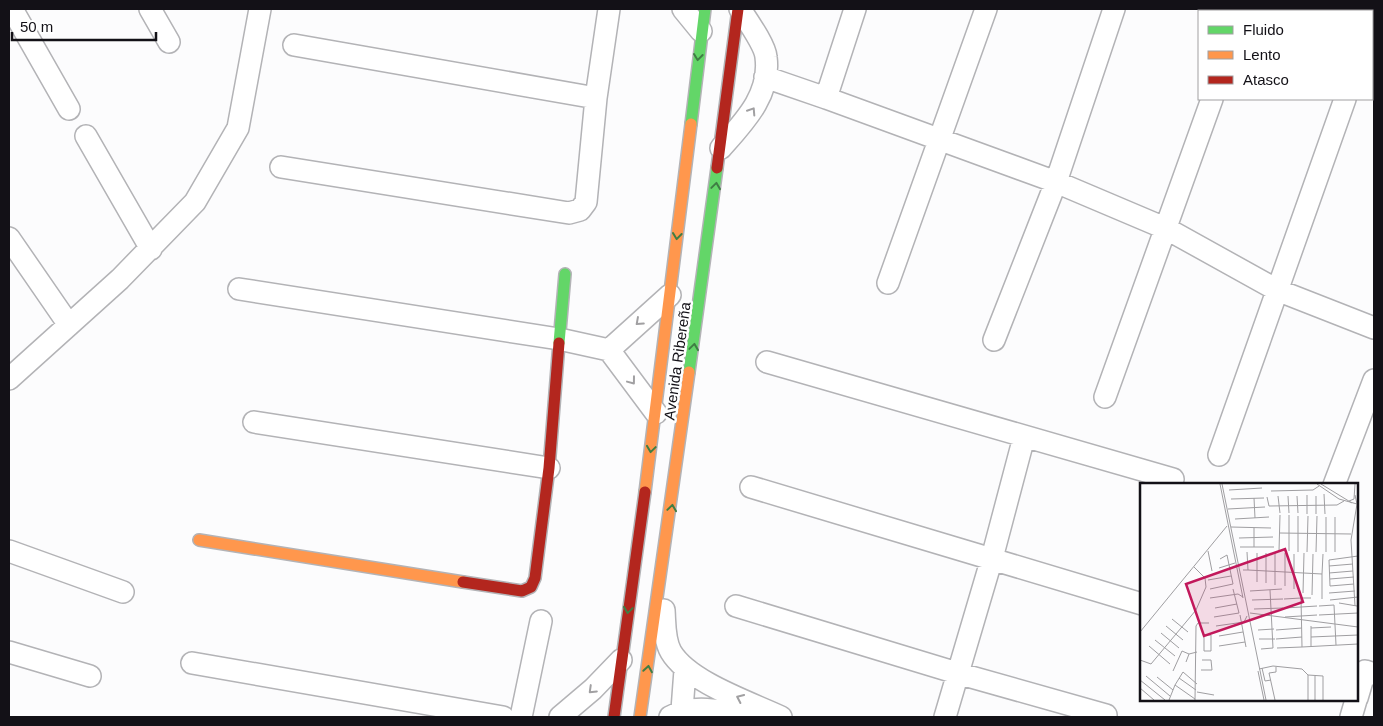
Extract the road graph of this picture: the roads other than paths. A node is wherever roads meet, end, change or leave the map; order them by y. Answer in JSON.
{"nodes":[{"id":1,"x":12,"y":9,"type":"edge"},
{"id":2,"x":150,"y":9,"type":"edge"},
{"id":3,"x":260,"y":9,"type":"edge"},
{"id":4,"x":610,"y":9,"type":"edge"},
{"id":5,"x":683,"y":9,"type":"edge"},
{"id":6,"x":705,"y":9,"type":"edge"},
{"id":7,"x":739,"y":9,"type":"edge"},
{"id":8,"x":855,"y":9,"type":"edge"},
{"id":9,"x":986,"y":9,"type":"edge"},
{"id":10,"x":1114,"y":9,"type":"edge"},
{"id":11,"x":701,"y":31,"type":"junction"},
{"id":12,"x":169,"y":42,"type":"dead end"},
{"id":13,"x":294,"y":45,"type":"dead end"},
{"id":14,"x":765,"y":77,"type":"junction"},
{"id":15,"x":596,"y":98,"type":"junction"},
{"id":16,"x":826,"y":98,"type":"junction"},
{"id":17,"x":1212,"y":100,"type":"edge"},
{"id":18,"x":1344,"y":100,"type":"edge"},
{"id":19,"x":69,"y":109,"type":"dead end"},
{"id":20,"x":86,"y":136,"type":"dead end"},
{"id":21,"x":940,"y":138,"type":"junction"},
{"id":22,"x":721,"y":148,"type":"junction"},
{"id":23,"x":281,"y":168,"type":"dead end"},
{"id":24,"x":1056,"y":182,"type":"junction"},
{"id":25,"x":1167,"y":229,"type":"junction"},
{"id":26,"x":9,"y":238,"type":"edge"},
{"id":27,"x":151,"y":249,"type":"junction"},
{"id":28,"x":565,"y":274,"type":"dead end"},
{"id":29,"x":888,"y":283,"type":"dead end"},
{"id":30,"x":239,"y":290,"type":"dead end"},
{"id":31,"x":1277,"y":290,"type":"junction"},
{"id":32,"x":670,"y":295,"type":"junction"},
{"id":33,"x":68,"y":325,"type":"junction"},
{"id":34,"x":1374,"y":328,"type":"edge"},
{"id":35,"x":559,"y":339,"type":"junction"},
{"id":36,"x":994,"y":340,"type":"dead end"},
{"id":37,"x":609,"y":350,"type":"junction"},
{"id":38,"x":768,"y":362,"type":"dead end"},
{"id":39,"x":9,"y":379,"type":"edge"},
{"id":40,"x":1374,"y":380,"type":"edge"},
{"id":41,"x":1105,"y":396,"type":"dead end"},
{"id":42,"x":656,"y":413,"type":"junction"},
{"id":43,"x":254,"y":422,"type":"dead end"},
{"id":44,"x":1024,"y":437,"type":"junction"},
{"id":45,"x":1219,"y":455,"type":"dead end"},
{"id":46,"x":549,"y":468,"type":"junction"},
{"id":47,"x":1173,"y":478,"type":"dead end"},
{"id":48,"x":1335,"y":483,"type":"edge"},
{"id":49,"x":751,"y":488,"type":"dead end"},
{"id":50,"x":199,"y":540,"type":"dead end"},
{"id":51,"x":9,"y":551,"type":"edge"},
{"id":52,"x":992,"y":558,"type":"junction"},
{"id":53,"x":662,"y":575,"type":"junction"},
{"id":54,"x":123,"y":592,"type":"dead end"},
{"id":55,"x":1140,"y":603,"type":"edge"},
{"id":56,"x":736,"y":606,"type":"dead end"},
{"id":57,"x":541,"y":620,"type":"dead end"},
{"id":58,"x":9,"y":652,"type":"edge"},
{"id":59,"x":621,"y":660,"type":"junction"},
{"id":60,"x":192,"y":663,"type":"dead end"},
{"id":61,"x":685,"y":670,"type":"junction"},
{"id":62,"x":1365,"y":671,"type":"edge"},
{"id":63,"x":957,"y":673,"type":"junction"},
{"id":64,"x":90,"y":676,"type":"dead end"},
{"id":65,"x":1358,"y":696,"type":"edge"},
{"id":66,"x":1356,"y":701,"type":"edge"},
{"id":67,"x":676,"y":714,"type":"edge"},
{"id":68,"x":1106,"y":715,"type":"dead end"},
{"id":69,"x":503,"y":717,"type":"edge"},
{"id":70,"x":521,"y":717,"type":"edge"},
{"id":71,"x":560,"y":717,"type":"edge"},
{"id":72,"x":614,"y":717,"type":"edge"},
{"id":73,"x":640,"y":717,"type":"edge"},
{"id":74,"x":744,"y":717,"type":"edge"},
{"id":75,"x":780,"y":717,"type":"edge"},
{"id":76,"x":944,"y":717,"type":"edge"},
{"id":77,"x":1351,"y":717,"type":"edge"}],
"edges":[{"from":1,"to":19,"type":"street"},
{"from":2,"to":12,"type":"street"},
{"from":3,"to":27,"type":"street"},
{"from":4,"to":15,"type":"street"},
{"from":5,"to":11,"type":"street"},
{"from":6,"to":11,"type":"street","name":"Avenida Ribereña"},
{"from":7,"to":14,"type":"street"},
{"from":7,"to":22,"type":"street","name":"Avenida Ribereña"},
{"from":8,"to":16,"type":"street"},
{"from":9,"to":21,"type":"street"},
{"from":10,"to":24,"type":"street"},
{"from":11,"to":32,"type":"street","name":"Avenida Ribereña","one_way":true},
{"from":13,"to":15,"type":"street"},
{"from":14,"to":16,"type":"street"},
{"from":22,"to":14,"type":"street","one_way":true},
{"from":15,"to":23,"type":"street"},
{"from":16,"to":21,"type":"street"},
{"from":17,"to":25,"type":"street"},
{"from":18,"to":31,"type":"street"},
{"from":20,"to":27,"type":"street"},
{"from":21,"to":24,"type":"street"},
{"from":21,"to":29,"type":"street"},
{"from":53,"to":22,"type":"street","name":"Avenida Ribereña","one_way":true},
{"from":24,"to":25,"type":"street"},
{"from":24,"to":36,"type":"street"},
{"from":25,"to":31,"type":"street"},
{"from":25,"to":41,"type":"street"},
{"from":26,"to":33,"type":"street"},
{"from":27,"to":33,"type":"street"},
{"from":28,"to":35,"type":"street"},
{"from":30,"to":35,"type":"street"},
{"from":31,"to":34,"type":"street"},
{"from":31,"to":45,"type":"street"},
{"from":32,"to":37,"type":"street","one_way":true},
{"from":32,"to":42,"type":"street","name":"Avenida Ribereña"},
{"from":33,"to":39,"type":"street"},
{"from":35,"to":37,"type":"street"},
{"from":35,"to":46,"type":"street"},
{"from":37,"to":42,"type":"street","one_way":true},
{"from":38,"to":44,"type":"street"},
{"from":40,"to":48,"type":"street"},
{"from":42,"to":59,"type":"street","name":"Avenida Ribereña","one_way":true},
{"from":43,"to":46,"type":"street"},
{"from":44,"to":47,"type":"street"},
{"from":44,"to":52,"type":"street"},
{"from":46,"to":50,"type":"street"},
{"from":49,"to":52,"type":"street"},
{"from":51,"to":54,"type":"street"},
{"from":52,"to":55,"type":"street"},
{"from":52,"to":63,"type":"street"},
{"from":53,"to":61,"type":"street"},
{"from":73,"to":53,"type":"street","name":"Avenida Ribereña","one_way":true},
{"from":56,"to":63,"type":"street"},
{"from":57,"to":70,"type":"street"},
{"from":58,"to":64,"type":"street"},
{"from":59,"to":71,"type":"street","one_way":true},
{"from":59,"to":72,"type":"street","name":"Avenida Ribereña"},
{"from":60,"to":69,"type":"street"},
{"from":61,"to":67,"type":"street"},
{"from":75,"to":61,"type":"street","one_way":true},
{"from":62,"to":65,"type":"street"},
{"from":63,"to":68,"type":"street"},
{"from":63,"to":76,"type":"street"},
{"from":66,"to":77,"type":"street"},
{"from":67,"to":74,"type":"street"}]}
